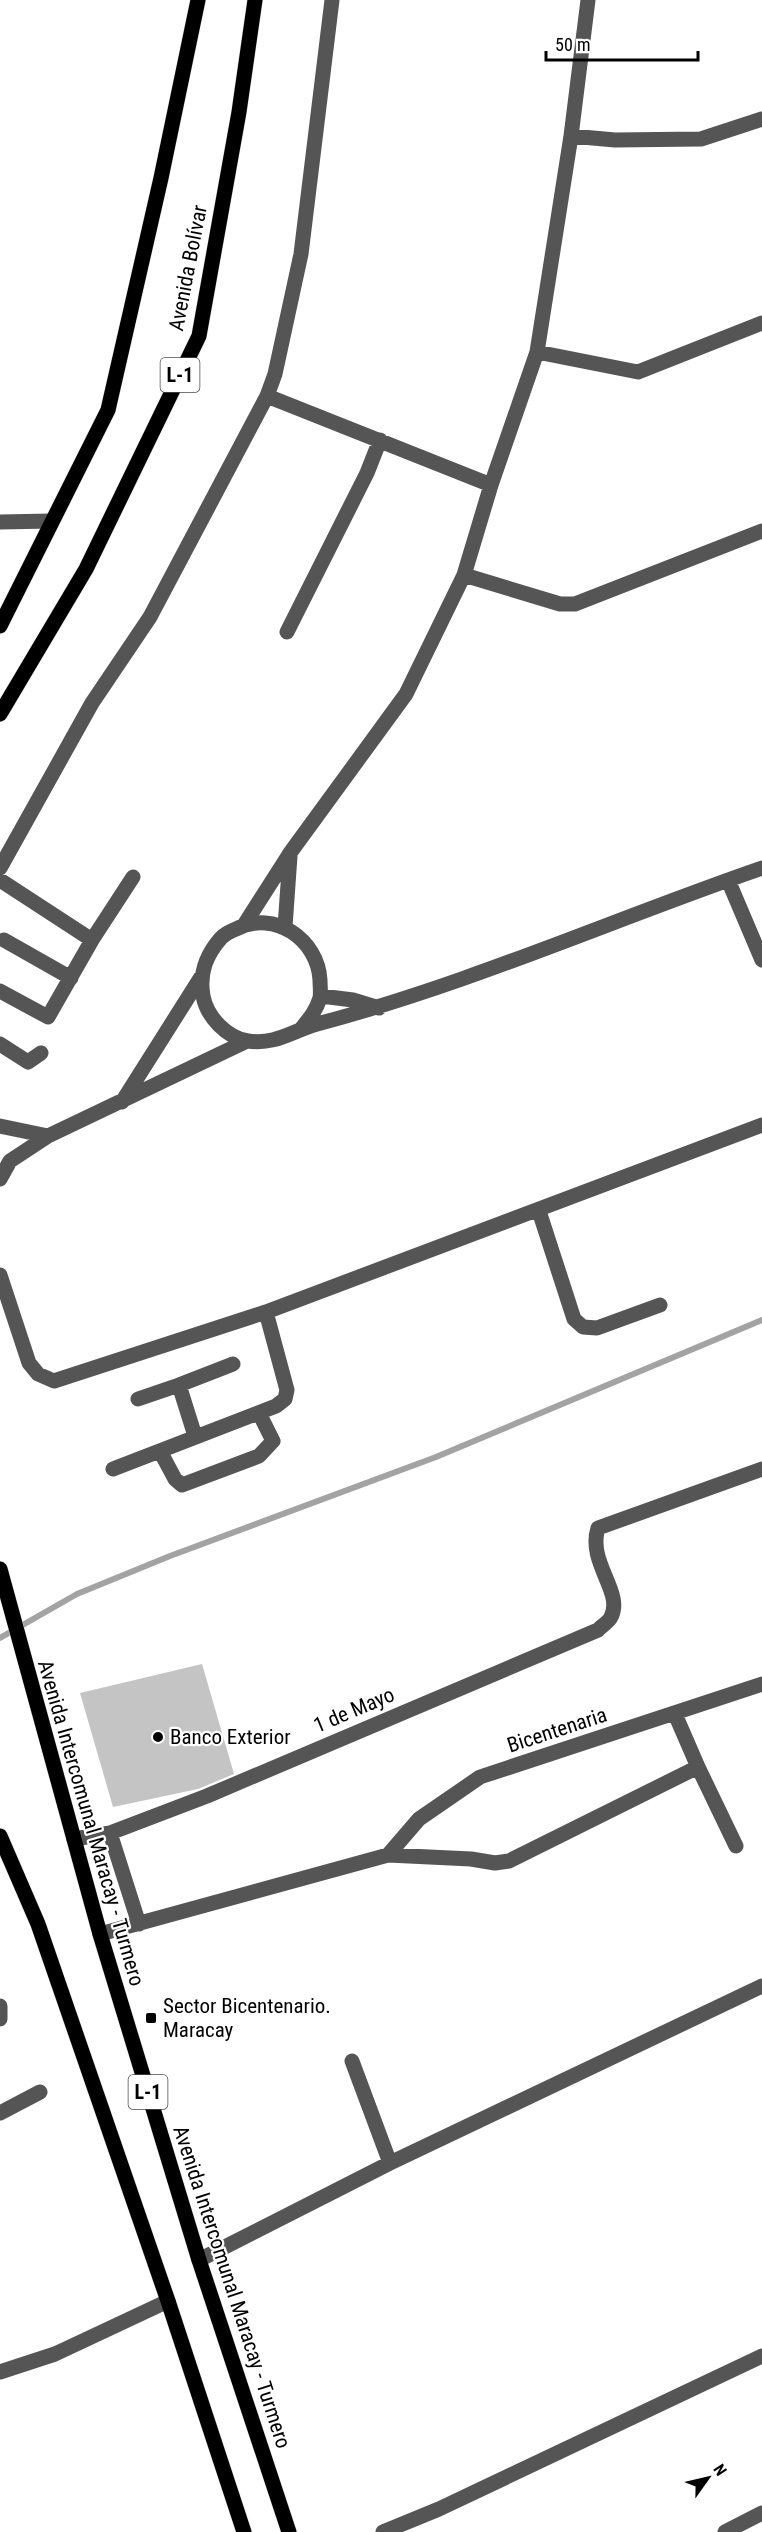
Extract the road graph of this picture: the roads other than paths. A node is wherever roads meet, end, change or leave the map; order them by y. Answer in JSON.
{"nodes":[{"id":1,"x":198,"y":0,"type":"edge"},
{"id":2,"x":255,"y":0,"type":"edge"},
{"id":3,"x":332,"y":0,"type":"edge"},
{"id":4,"x":588,"y":0,"type":"edge"},
{"id":5,"x":762,"y":119,"type":"edge"},
{"id":6,"x":571,"y":136,"type":"junction"},
{"id":7,"x":762,"y":323,"type":"edge"},
{"id":8,"x":537,"y":352,"type":"junction"},
{"id":9,"x":267,"y":396,"type":"junction"},
{"id":10,"x":380,"y":440,"type":"junction"},
{"id":11,"x":492,"y":485,"type":"junction"},
{"id":12,"x":51,"y":521,"type":"junction"},
{"id":13,"x":0,"y":522,"type":"edge"},
{"id":14,"x":762,"y":531,"type":"edge"},
{"id":15,"x":464,"y":575,"type":"junction"},
{"id":16,"x":0,"y":626,"type":"edge"},
{"id":17,"x":287,"y":632,"type":"dead end"},
{"id":18,"x":0,"y":714,"type":"edge"},
{"id":19,"x":290,"y":853,"type":"junction"},
{"id":20,"x":0,"y":868,"type":"edge"},
{"id":21,"x":762,"y":870,"type":"edge"},
{"id":22,"x":133,"y":877,"type":"dead end"},
{"id":23,"x":0,"y":880,"type":"edge"},
{"id":24,"x":728,"y":880,"type":"junction"},
{"id":25,"x":244,"y":924,"type":"junction"},
{"id":26,"x":285,"y":927,"type":"junction"},
{"id":27,"x":4,"y":940,"type":"dead end"},
{"id":28,"x":92,"y":940,"type":"junction"},
{"id":29,"x":762,"y":960,"type":"edge"},
{"id":30,"x":201,"y":977,"type":"junction"},
{"id":31,"x":71,"y":978,"type":"junction"},
{"id":32,"x":0,"y":991,"type":"edge"},
{"id":33,"x":321,"y":996,"type":"junction"},
{"id":34,"x":379,"y":1008,"type":"junction"},
{"id":35,"x":301,"y":1029,"type":"junction"},
{"id":36,"x":247,"y":1041,"type":"junction"},
{"id":37,"x":0,"y":1044,"type":"edge"},
{"id":38,"x":41,"y":1053,"type":"dead end"},
{"id":39,"x":122,"y":1101,"type":"junction"},
{"id":40,"x":762,"y":1125,"type":"edge"},
{"id":41,"x":0,"y":1126,"type":"edge"},
{"id":42,"x":48,"y":1136,"type":"junction"},
{"id":43,"x":0,"y":1179,"type":"edge"},
{"id":44,"x":539,"y":1211,"type":"junction"},
{"id":45,"x":0,"y":1275,"type":"edge"},
{"id":46,"x":660,"y":1305,"type":"dead end"},
{"id":47,"x":266,"y":1312,"type":"junction"},
{"id":48,"x":233,"y":1364,"type":"dead end"},
{"id":49,"x":179,"y":1385,"type":"junction"},
{"id":50,"x":138,"y":1399,"type":"dead end"},
{"id":51,"x":259,"y":1413,"type":"junction"},
{"id":52,"x":195,"y":1436,"type":"junction"},
{"id":53,"x":160,"y":1451,"type":"junction"},
{"id":54,"x":113,"y":1469,"type":"dead end"},
{"id":55,"x":762,"y":1469,"type":"edge"},
{"id":56,"x":0,"y":1569,"type":"edge"},
{"id":57,"x":762,"y":1684,"type":"edge"},
{"id":58,"x":675,"y":1714,"type":"junction"},
{"id":59,"x":698,"y":1767,"type":"junction"},
{"id":60,"x":110,"y":1833,"type":"junction"},
{"id":61,"x":0,"y":1836,"type":"edge"},
{"id":62,"x":74,"y":1839,"type":"junction"},
{"id":63,"x":736,"y":1846,"type":"dead end"},
{"id":64,"x":388,"y":1855,"type":"junction"},
{"id":65,"x":139,"y":1924,"type":"junction"},
{"id":66,"x":100,"y":1934,"type":"junction"},
{"id":67,"x":762,"y":1986,"type":"edge"},
{"id":68,"x":0,"y":2006,"type":"edge"},
{"id":69,"x":0,"y":2019,"type":"edge"},
{"id":70,"x":352,"y":2061,"type":"dead end"},
{"id":71,"x":40,"y":2092,"type":"dead end"},
{"id":72,"x":0,"y":2113,"type":"edge"},
{"id":73,"x":390,"y":2163,"type":"junction"},
{"id":74,"x":199,"y":2260,"type":"junction"},
{"id":75,"x":168,"y":2301,"type":"junction"},
{"id":76,"x":762,"y":2356,"type":"edge"},
{"id":77,"x":0,"y":2372,"type":"edge"},
{"id":78,"x":762,"y":2513,"type":"edge"},
{"id":79,"x":244,"y":2532,"type":"edge"},
{"id":80,"x":289,"y":2532,"type":"edge"},
{"id":81,"x":383,"y":2532,"type":"edge"},
{"id":82,"x":725,"y":2532,"type":"edge"}],
"edges":[{"from":1,"to":12,"type":"main road"},
{"from":2,"to":18,"type":"main road","name":"Avenida Bolívar","number":"L-1"},
{"from":3,"to":9,"type":"street"},
{"from":4,"to":6,"type":"street"},
{"from":5,"to":6,"type":"street"},
{"from":6,"to":8,"type":"street"},
{"from":7,"to":8,"type":"street"},
{"from":8,"to":11,"type":"street"},
{"from":9,"to":10,"type":"street"},
{"from":9,"to":20,"type":"street"},
{"from":10,"to":11,"type":"street"},
{"from":10,"to":17,"type":"street"},
{"from":11,"to":15,"type":"street"},
{"from":12,"to":13,"type":"street"},
{"from":12,"to":16,"type":"main road"},
{"from":14,"to":15,"type":"street"},
{"from":15,"to":19,"type":"street"},
{"from":19,"to":25,"type":"street"},
{"from":19,"to":26,"type":"street"},
{"from":21,"to":24,"type":"street"},
{"from":22,"to":28,"type":"street"},
{"from":23,"to":28,"type":"street"},
{"from":24,"to":29,"type":"street"},
{"from":24,"to":34,"type":"street"},
{"from":25,"to":26,"type":"street"},
{"from":25,"to":30,"type":"street"},
{"from":26,"to":33,"type":"street"},
{"from":27,"to":31,"type":"street"},
{"from":28,"to":31,"type":"street"},
{"from":30,"to":36,"type":"street"},
{"from":30,"to":39,"type":"street"},
{"from":31,"to":32,"type":"street"},
{"from":33,"to":34,"type":"street"},
{"from":33,"to":35,"type":"street"},
{"from":34,"to":35,"type":"street"},
{"from":35,"to":36,"type":"street"},
{"from":36,"to":39,"type":"street"},
{"from":37,"to":38,"type":"street"},
{"from":39,"to":42,"type":"street"},
{"from":40,"to":44,"type":"street"},
{"from":41,"to":42,"type":"street"},
{"from":42,"to":43,"type":"street"},
{"from":44,"to":46,"type":"street"},
{"from":44,"to":47,"type":"street"},
{"from":45,"to":47,"type":"street"},
{"from":47,"to":51,"type":"street"},
{"from":48,"to":49,"type":"street"},
{"from":49,"to":50,"type":"street"},
{"from":49,"to":52,"type":"street"},
{"from":51,"to":52,"type":"street"},
{"from":51,"to":53,"type":"street"},
{"from":52,"to":53,"type":"street"},
{"from":53,"to":54,"type":"street"},
{"from":55,"to":60,"type":"street","name":"1 de Mayo"},
{"from":56,"to":62,"type":"main road","name":"Avenida Intercomunal Maracay - Turmero","number":"L-1"},
{"from":57,"to":58,"type":"street","name":"Bicentenaria"},
{"from":58,"to":59,"type":"street"},
{"from":58,"to":64,"type":"street","name":"Bicentenaria"},
{"from":59,"to":63,"type":"street"},
{"from":59,"to":64,"type":"street"},
{"from":60,"to":62,"type":"street","name":"1 de Mayo"},
{"from":60,"to":65,"type":"street"},
{"from":61,"to":75,"type":"main road","number":"L-1"},
{"from":62,"to":66,"type":"main road","name":"Avenida Intercomunal Maracay - Turmero","number":"L-1"},
{"from":64,"to":65,"type":"street"},
{"from":65,"to":66,"type":"street"},
{"from":66,"to":74,"type":"main road","name":"Avenida Intercomunal Maracay - Turmero","number":"L-1"},
{"from":67,"to":73,"type":"street"},
{"from":68,"to":69,"type":"street"},
{"from":70,"to":73,"type":"street"},
{"from":71,"to":72,"type":"street"},
{"from":73,"to":74,"type":"street"},
{"from":74,"to":80,"type":"main road","name":"Avenida Intercomunal Maracay - Turmero","number":"L-1"},
{"from":75,"to":77,"type":"street"},
{"from":75,"to":79,"type":"main road","number":"L-1"},
{"from":76,"to":81,"type":"street"},
{"from":78,"to":82,"type":"street"}]}
